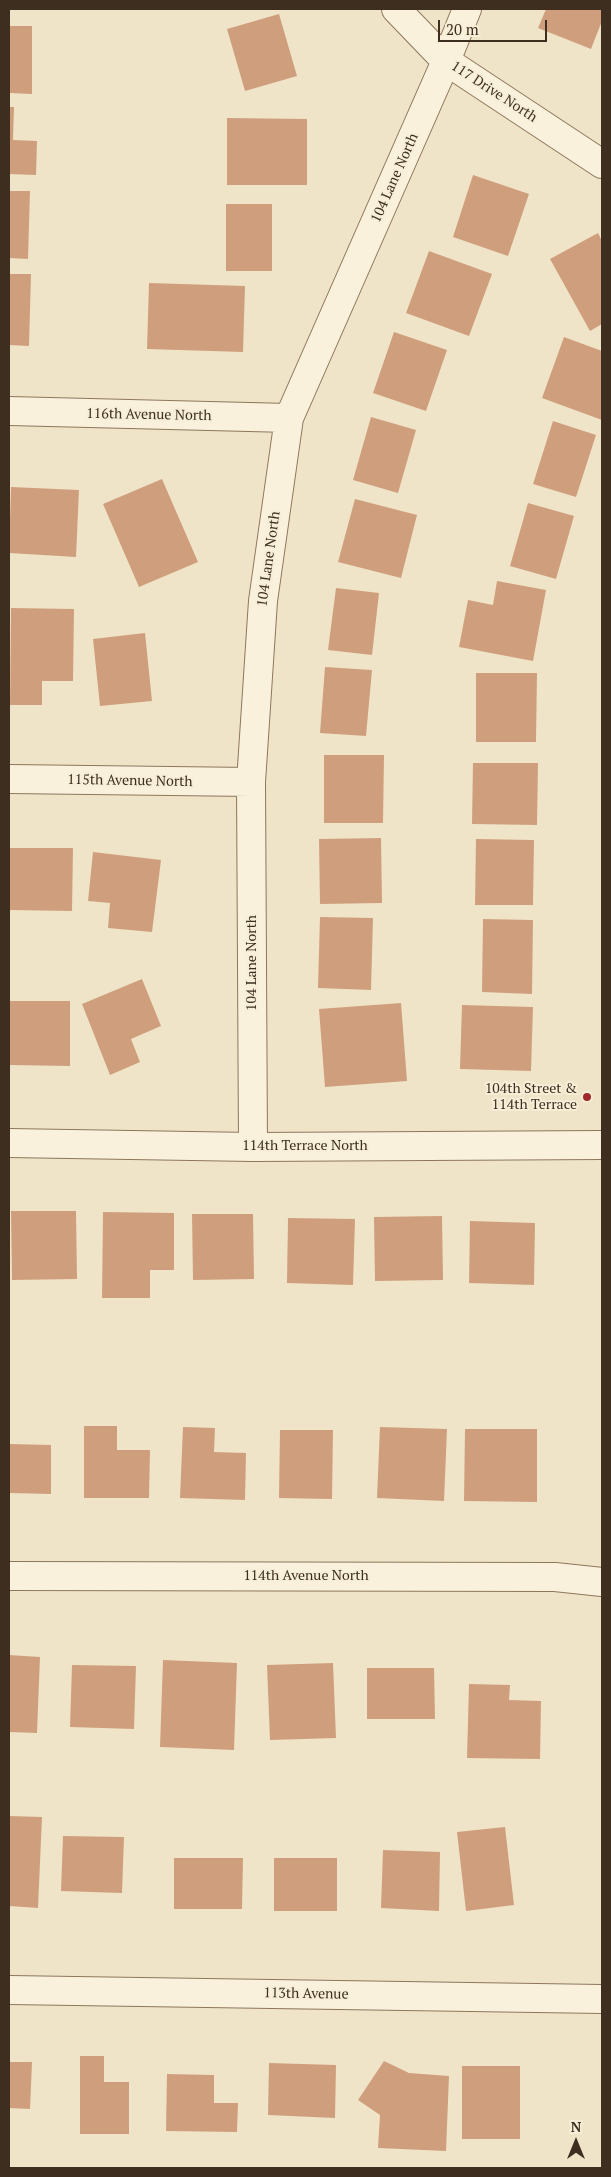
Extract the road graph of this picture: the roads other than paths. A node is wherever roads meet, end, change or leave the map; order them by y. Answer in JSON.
{"nodes":[{"id":1,"x":396,"y":9,"type":"edge"},
{"id":2,"x":466,"y":9,"type":"edge"},
{"id":3,"x":446,"y":60,"type":"junction"},
{"id":4,"x":602,"y":164,"type":"edge"},
{"id":5,"x":9,"y":411,"type":"edge"},
{"id":6,"x":290,"y":418,"type":"junction"},
{"id":7,"x":9,"y":779,"type":"edge"},
{"id":8,"x":251,"y":782,"type":"junction"},
{"id":9,"x":9,"y":1143,"type":"edge"},
{"id":10,"x":602,"y":1146,"type":"edge"},
{"id":11,"x":253,"y":1147,"type":"junction"},
{"id":12,"x":9,"y":1576,"type":"edge"},
{"id":13,"x":602,"y":1582,"type":"edge"},
{"id":14,"x":9,"y":1990,"type":"edge"},
{"id":15,"x":602,"y":1999,"type":"edge"}],
"edges":[{"from":1,"to":3,"type":"street","name":"117 Drive North"},
{"from":2,"to":3,"type":"street","name":"104 Lane North"},
{"from":3,"to":4,"type":"street","name":"117 Drive North"},
{"from":3,"to":6,"type":"street","name":"104 Lane North"},
{"from":5,"to":6,"type":"street","name":"116th Avenue North"},
{"from":6,"to":8,"type":"street","name":"104 Lane North"},
{"from":7,"to":8,"type":"street","name":"115th Avenue North"},
{"from":8,"to":11,"type":"street","name":"104 Lane North"},
{"from":9,"to":11,"type":"street","name":"114th Terrace North"},
{"from":10,"to":11,"type":"street","name":"114th Terrace North"},
{"from":12,"to":13,"type":"street","name":"114th Avenue North"},
{"from":14,"to":15,"type":"street","name":"113th Avenue"}]}
